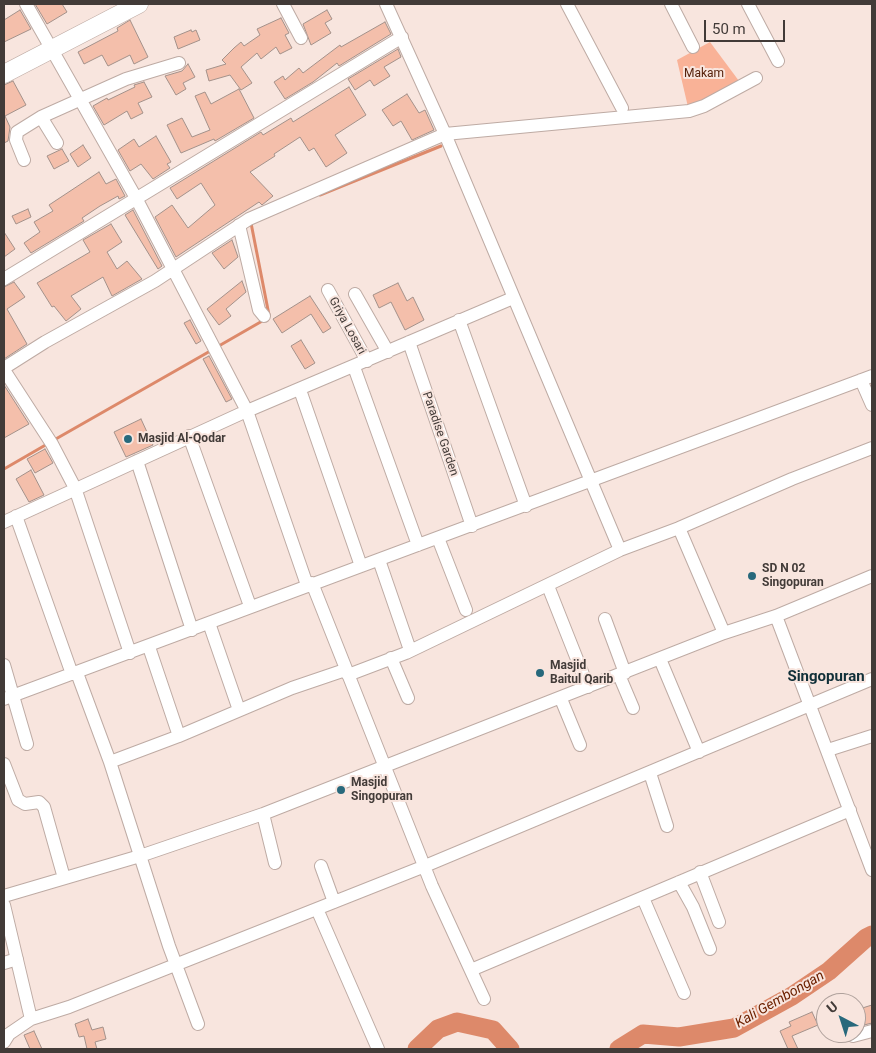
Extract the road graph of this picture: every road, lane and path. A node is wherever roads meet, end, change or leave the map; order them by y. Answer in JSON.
{"nodes":[{"id":1,"x":26,"y":4,"type":"edge"},
{"id":2,"x":139,"y":4,"type":"edge"},
{"id":3,"x":284,"y":4,"type":"edge"},
{"id":4,"x":386,"y":4,"type":"edge"},
{"id":5,"x":567,"y":4,"type":"edge"},
{"id":6,"x":671,"y":4,"type":"edge"},
{"id":7,"x":748,"y":4,"type":"edge"},
{"id":8,"x":119,"y":8,"type":"edge"},
{"id":9,"x":402,"y":37,"type":"junction"},
{"id":10,"x":301,"y":38,"type":"dead end"},
{"id":11,"x":693,"y":47,"type":"dead end"},
{"id":12,"x":51,"y":49,"type":"junction"},
{"id":13,"x":778,"y":61,"type":"dead end"},
{"id":14,"x":178,"y":63,"type":"dead end"},
{"id":15,"x":4,"y":74,"type":"edge"},
{"id":16,"x":756,"y":78,"type":"dead end"},
{"id":17,"x":80,"y":100,"type":"junction"},
{"id":18,"x":622,"y":108,"type":"dead end"},
{"id":19,"x":41,"y":117,"type":"junction"},
{"id":20,"x":445,"y":134,"type":"junction"},
{"id":21,"x":57,"y":144,"type":"dead end"},
{"id":22,"x":24,"y":160,"type":"dead end"},
{"id":23,"x":136,"y":198,"type":"junction"},
{"id":24,"x":239,"y":225,"type":"junction"},
{"id":25,"x":174,"y":270,"type":"junction"},
{"id":26,"x":4,"y":279,"type":"edge"},
{"id":27,"x":328,"y":290,"type":"dead end"},
{"id":28,"x":355,"y":294,"type":"dead end"},
{"id":29,"x":514,"y":298,"type":"junction"},
{"id":30,"x":264,"y":316,"type":"dead end"},
{"id":31,"x":458,"y":320,"type":"junction"},
{"id":32,"x":409,"y":342,"type":"junction"},
{"id":33,"x":388,"y":352,"type":"junction"},
{"id":34,"x":367,"y":361,"type":"junction"},
{"id":35,"x":354,"y":367,"type":"junction"},
{"id":36,"x":4,"y":369,"type":"edge"},
{"id":37,"x":867,"y":378,"type":"edge"},
{"id":38,"x":300,"y":390,"type":"junction"},
{"id":39,"x":872,"y":405,"type":"edge"},
{"id":40,"x":247,"y":411,"type":"junction"},
{"id":41,"x":189,"y":436,"type":"junction"},
{"id":42,"x":872,"y":448,"type":"edge"},
{"id":43,"x":137,"y":461,"type":"junction"},
{"id":44,"x":590,"y":480,"type":"junction"},
{"id":45,"x":75,"y":488,"type":"junction"},
{"id":46,"x":526,"y":506,"type":"junction"},
{"id":47,"x":16,"y":516,"type":"junction"},
{"id":48,"x":4,"y":522,"type":"edge"},
{"id":49,"x":472,"y":526,"type":"junction"},
{"id":50,"x":679,"y":528,"type":"junction"},
{"id":51,"x":438,"y":538,"type":"junction"},
{"id":52,"x":418,"y":545,"type":"junction"},
{"id":53,"x":620,"y":550,"type":"junction"},
{"id":54,"x":379,"y":560,"type":"junction"},
{"id":55,"x":361,"y":566,"type":"junction"},
{"id":56,"x":872,"y":576,"type":"edge"},
{"id":57,"x":309,"y":584,"type":"junction"},
{"id":58,"x":548,"y":586,"type":"junction"},
{"id":59,"x":250,"y":606,"type":"junction"},
{"id":60,"x":466,"y":610,"type":"dead end"},
{"id":61,"x":776,"y":616,"type":"junction"},
{"id":62,"x":604,"y":619,"type":"dead end"},
{"id":63,"x":209,"y":623,"type":"junction"},
{"id":64,"x":192,"y":630,"type":"junction"},
{"id":65,"x":724,"y":633,"type":"junction"},
{"id":66,"x":148,"y":647,"type":"junction"},
{"id":67,"x":410,"y":650,"type":"junction"},
{"id":68,"x":130,"y":653,"type":"junction"},
{"id":69,"x":391,"y":658,"type":"junction"},
{"id":70,"x":660,"y":659,"type":"junction"},
{"id":71,"x":4,"y":665,"type":"edge"},
{"id":72,"x":346,"y":672,"type":"junction"},
{"id":73,"x":74,"y":674,"type":"junction"},
{"id":74,"x":622,"y":674,"type":"junction"},
{"id":75,"x":872,"y":679,"type":"edge"},
{"id":76,"x":588,"y":687,"type":"junction"},
{"id":77,"x":9,"y":697,"type":"edge"},
{"id":78,"x":408,"y":698,"type":"dead end"},
{"id":79,"x":561,"y":699,"type":"junction"},
{"id":80,"x":811,"y":705,"type":"junction"},
{"id":81,"x":632,"y":708,"type":"dead end"},
{"id":82,"x":239,"y":710,"type":"junction"},
{"id":83,"x":179,"y":736,"type":"junction"},
{"id":84,"x":872,"y":736,"type":"edge"},
{"id":85,"x":27,"y":744,"type":"dead end"},
{"id":86,"x":580,"y":745,"type":"dead end"},
{"id":87,"x":828,"y":750,"type":"junction"},
{"id":88,"x":699,"y":752,"type":"junction"},
{"id":89,"x":110,"y":762,"type":"junction"},
{"id":90,"x":4,"y":764,"type":"edge"},
{"id":91,"x":386,"y":767,"type":"junction"},
{"id":92,"x":650,"y":772,"type":"junction"},
{"id":93,"x":850,"y":810,"type":"junction"},
{"id":94,"x":263,"y":814,"type":"junction"},
{"id":95,"x":667,"y":826,"type":"dead end"},
{"id":96,"x":872,"y":829,"type":"edge"},
{"id":97,"x":858,"y":830,"type":"junction"},
{"id":98,"x":140,"y":856,"type":"junction"},
{"id":99,"x":275,"y":863,"type":"dead end"},
{"id":100,"x":321,"y":866,"type":"dead end"},
{"id":101,"x":425,"y":866,"type":"junction"},
{"id":102,"x":872,"y":870,"type":"edge"},
{"id":103,"x":700,"y":872,"type":"junction"},
{"id":104,"x":64,"y":878,"type":"junction"},
{"id":105,"x":679,"y":882,"type":"junction"},
{"id":106,"x":4,"y":896,"type":"edge"},
{"id":107,"x":642,"y":898,"type":"junction"},
{"id":108,"x":334,"y":902,"type":"junction"},
{"id":109,"x":4,"y":905,"type":"edge"},
{"id":110,"x":318,"y":909,"type":"junction"},
{"id":111,"x":719,"y":922,"type":"dead end"},
{"id":112,"x":710,"y":950,"type":"dead end"},
{"id":113,"x":17,"y":959,"type":"junction"},
{"id":114,"x":4,"y":963,"type":"edge"},
{"id":115,"x":175,"y":964,"type":"junction"},
{"id":116,"x":471,"y":970,"type":"junction"},
{"id":117,"x":684,"y":993,"type":"dead end"},
{"id":118,"x":484,"y":999,"type":"dead end"},
{"id":119,"x":31,"y":1018,"type":"junction"},
{"id":120,"x":198,"y":1024,"type":"dead end"},
{"id":121,"x":4,"y":1042,"type":"edge"},
{"id":122,"x":378,"y":1049,"type":"edge"}],
"edges":[{"from":1,"to":12,"type":"street"},
{"from":2,"to":8,"type":"street"},
{"from":3,"to":10,"type":"street"},
{"from":4,"to":9,"type":"street"},
{"from":5,"to":18,"type":"street"},
{"from":6,"to":11,"type":"street"},
{"from":7,"to":13,"type":"street"},
{"from":8,"to":12,"type":"street"},
{"from":9,"to":20,"type":"street"},
{"from":9,"to":23,"type":"street"},
{"from":12,"to":15,"type":"street"},
{"from":12,"to":17,"type":"street"},
{"from":14,"to":17,"type":"street"},
{"from":16,"to":20,"type":"street"},
{"from":17,"to":19,"type":"street"},
{"from":17,"to":23,"type":"street"},
{"from":19,"to":21,"type":"street"},
{"from":19,"to":22,"type":"street"},
{"from":20,"to":24,"type":"street"},
{"from":20,"to":29,"type":"street"},
{"from":23,"to":25,"type":"street"},
{"from":23,"to":26,"type":"street"},
{"from":24,"to":25,"type":"street"},
{"from":24,"to":30,"type":"street"},
{"from":25,"to":36,"type":"street"},
{"from":25,"to":40,"type":"street"},
{"from":27,"to":34,"type":"street","name":"Griya Losari"},
{"from":28,"to":33,"type":"street"},
{"from":29,"to":31,"type":"street"},
{"from":29,"to":44,"type":"street"},
{"from":31,"to":32,"type":"street"},
{"from":31,"to":46,"type":"street"},
{"from":32,"to":33,"type":"street"},
{"from":32,"to":49,"type":"street","name":"Paradise Garden"},
{"from":33,"to":34,"type":"street"},
{"from":34,"to":35,"type":"street"},
{"from":35,"to":38,"type":"street"},
{"from":35,"to":52,"type":"street"},
{"from":36,"to":45,"type":"street"},
{"from":37,"to":39,"type":"street"},
{"from":37,"to":44,"type":"street"},
{"from":38,"to":40,"type":"street"},
{"from":38,"to":55,"type":"street"},
{"from":40,"to":41,"type":"street"},
{"from":40,"to":57,"type":"street"},
{"from":41,"to":43,"type":"street"},
{"from":41,"to":59,"type":"street"},
{"from":42,"to":50,"type":"street"},
{"from":43,"to":45,"type":"street"},
{"from":43,"to":64,"type":"street"},
{"from":44,"to":46,"type":"street"},
{"from":44,"to":53,"type":"street"},
{"from":45,"to":47,"type":"street"},
{"from":45,"to":68,"type":"street"},
{"from":46,"to":49,"type":"street"},
{"from":47,"to":48,"type":"street"},
{"from":47,"to":73,"type":"street"},
{"from":49,"to":51,"type":"street"},
{"from":50,"to":53,"type":"street"},
{"from":50,"to":65,"type":"street"},
{"from":51,"to":52,"type":"street"},
{"from":51,"to":60,"type":"street"},
{"from":52,"to":54,"type":"street"},
{"from":53,"to":58,"type":"street"},
{"from":54,"to":55,"type":"street"},
{"from":54,"to":67,"type":"street"},
{"from":55,"to":57,"type":"street"},
{"from":56,"to":61,"type":"street"},
{"from":57,"to":59,"type":"street"},
{"from":57,"to":72,"type":"street"},
{"from":58,"to":67,"type":"street"},
{"from":58,"to":76,"type":"street"},
{"from":59,"to":63,"type":"street"},
{"from":61,"to":65,"type":"street"},
{"from":61,"to":80,"type":"street"},
{"from":62,"to":74,"type":"street"},
{"from":63,"to":64,"type":"street"},
{"from":63,"to":82,"type":"street"},
{"from":64,"to":66,"type":"street"},
{"from":65,"to":70,"type":"street"},
{"from":66,"to":68,"type":"street"},
{"from":66,"to":83,"type":"street"},
{"from":67,"to":69,"type":"street"},
{"from":68,"to":73,"type":"street"},
{"from":69,"to":72,"type":"street"},
{"from":69,"to":78,"type":"street"},
{"from":70,"to":74,"type":"street"},
{"from":70,"to":88,"type":"street"},
{"from":71,"to":77,"type":"street"},
{"from":72,"to":82,"type":"street"},
{"from":72,"to":91,"type":"street"},
{"from":73,"to":77,"type":"street"},
{"from":73,"to":89,"type":"street"},
{"from":74,"to":76,"type":"street"},
{"from":74,"to":81,"type":"street"},
{"from":75,"to":80,"type":"street"},
{"from":76,"to":79,"type":"street"},
{"from":77,"to":85,"type":"street"},
{"from":79,"to":86,"type":"street"},
{"from":79,"to":91,"type":"street"},
{"from":80,"to":87,"type":"street"},
{"from":80,"to":88,"type":"street"},
{"from":82,"to":83,"type":"street"},
{"from":83,"to":89,"type":"street"},
{"from":84,"to":87,"type":"street"},
{"from":87,"to":93,"type":"street"},
{"from":88,"to":92,"type":"street"},
{"from":89,"to":98,"type":"street"},
{"from":90,"to":104,"type":"street"},
{"from":91,"to":94,"type":"street"},
{"from":91,"to":101,"type":"street"},
{"from":92,"to":95,"type":"street"},
{"from":92,"to":101,"type":"street"},
{"from":93,"to":97,"type":"street"},
{"from":93,"to":103,"type":"street"},
{"from":94,"to":98,"type":"street"},
{"from":94,"to":99,"type":"street"},
{"from":96,"to":97,"type":"street"},
{"from":97,"to":102,"type":"street"},
{"from":98,"to":104,"type":"street"},
{"from":98,"to":115,"type":"street"},
{"from":100,"to":108,"type":"street"},
{"from":101,"to":108,"type":"street"},
{"from":101,"to":116,"type":"street"},
{"from":103,"to":105,"type":"street"},
{"from":103,"to":111,"type":"street"},
{"from":104,"to":106,"type":"street"},
{"from":105,"to":107,"type":"street"},
{"from":105,"to":112,"type":"street"},
{"from":107,"to":116,"type":"street"},
{"from":107,"to":117,"type":"street"},
{"from":108,"to":110,"type":"street"},
{"from":109,"to":113,"type":"street"},
{"from":110,"to":115,"type":"street"},
{"from":110,"to":122,"type":"street"},
{"from":113,"to":114,"type":"street"},
{"from":113,"to":119,"type":"street"},
{"from":115,"to":119,"type":"street"},
{"from":115,"to":120,"type":"street"},
{"from":116,"to":118,"type":"street"},
{"from":119,"to":121,"type":"street"}]}
